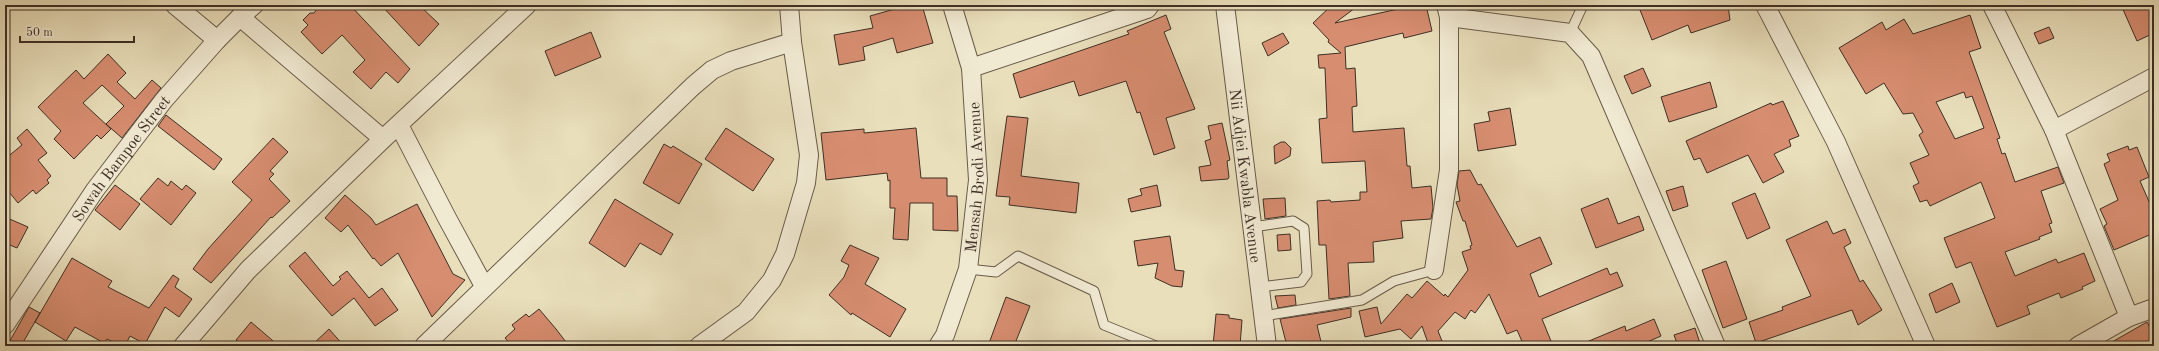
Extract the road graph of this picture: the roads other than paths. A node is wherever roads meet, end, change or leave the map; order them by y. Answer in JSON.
{"nodes":[{"id":1,"x":175,"y":5,"type":"edge"},
{"id":2,"x":254,"y":5,"type":"edge"},
{"id":3,"x":527,"y":5,"type":"edge"},
{"id":4,"x":789,"y":5,"type":"edge"},
{"id":5,"x":952,"y":5,"type":"edge"},
{"id":6,"x":1150,"y":5,"type":"edge"},
{"id":7,"x":1224,"y":5,"type":"edge"},
{"id":8,"x":1583,"y":5,"type":"edge"},
{"id":9,"x":1765,"y":5,"type":"edge"},
{"id":10,"x":1992,"y":5,"type":"edge"},
{"id":11,"x":1448,"y":11,"type":"edge"},
{"id":12,"x":240,"y":17,"type":"junction"},
{"id":13,"x":1570,"y":33,"type":"junction"},
{"id":14,"x":217,"y":40,"type":"junction"},
{"id":15,"x":792,"y":42,"type":"junction"},
{"id":16,"x":971,"y":68,"type":"junction"},
{"id":17,"x":2154,"y":77,"type":"edge"},
{"id":18,"x":399,"y":124,"type":"junction"},
{"id":19,"x":2054,"y":130,"type":"junction"},
{"id":20,"x":383,"y":139,"type":"junction"},
{"id":21,"x":1253,"y":227,"type":"junction"},
{"id":22,"x":968,"y":269,"type":"junction"},
{"id":23,"x":1434,"y":270,"type":"joint"},
{"id":24,"x":484,"y":286,"type":"junction"},
{"id":25,"x":1260,"y":287,"type":"junction"},
{"id":26,"x":2154,"y":308,"type":"edge"},
{"id":27,"x":1263,"y":316,"type":"junction"},
{"id":28,"x":2129,"y":317,"type":"junction"},
{"id":29,"x":5,"y":325,"type":"edge"},
{"id":30,"x":183,"y":346,"type":"edge"},
{"id":31,"x":424,"y":346,"type":"edge"},
{"id":32,"x":700,"y":346,"type":"edge"},
{"id":33,"x":938,"y":346,"type":"edge"},
{"id":34,"x":1156,"y":346,"type":"edge"},
{"id":35,"x":1267,"y":346,"type":"edge"},
{"id":36,"x":1716,"y":346,"type":"edge"},
{"id":37,"x":1926,"y":346,"type":"edge"},
{"id":38,"x":2078,"y":346,"type":"edge"}],
"edges":[{"from":1,"to":14,"type":"street"},
{"from":2,"to":12,"type":"street","name":"Sowah Bampoe Street"},
{"from":3,"to":18,"type":"street"},
{"from":4,"to":15,"type":"street"},
{"from":5,"to":16,"type":"street","name":"Mensah Brodi Avenue"},
{"from":6,"to":16,"type":"street"},
{"from":7,"to":21,"type":"street","name":"Nii Adjei Kwabla Avenue"},
{"from":8,"to":13,"type":"lane"},
{"from":9,"to":37,"type":"street"},
{"from":10,"to":19,"type":"street"},
{"from":11,"to":13,"type":"street"},
{"from":11,"to":23,"type":"street"},
{"from":12,"to":14,"type":"street","name":"Sowah Bampoe Street"},
{"from":12,"to":20,"type":"street"},
{"from":13,"to":36,"type":"street"},
{"from":14,"to":29,"type":"street","name":"Sowah Bampoe Street"},
{"from":15,"to":24,"type":"street"},
{"from":15,"to":32,"type":"street"},
{"from":16,"to":22,"type":"street","name":"Mensah Brodi Avenue"},
{"from":17,"to":19,"type":"street"},
{"from":18,"to":20,"type":"street"},
{"from":18,"to":24,"type":"street"},
{"from":19,"to":28,"type":"street"},
{"from":20,"to":30,"type":"street"},
{"from":21,"to":25,"type":"street","name":"Nii Adjei Kwabla Avenue"},
{"from":21,"to":25,"type":"lane"},
{"from":22,"to":33,"type":"street","name":"Mensah Brodi Avenue"},
{"from":22,"to":34,"type":"lane"},
{"from":23,"to":27,"type":"lane"},
{"from":24,"to":31,"type":"street"},
{"from":25,"to":27,"type":"street","name":"Nii Adjei Kwabla Avenue"},
{"from":26,"to":28,"type":"street"},
{"from":27,"to":35,"type":"street","name":"Nii Adjei Kwabla Avenue"},
{"from":28,"to":38,"type":"street"}]}
